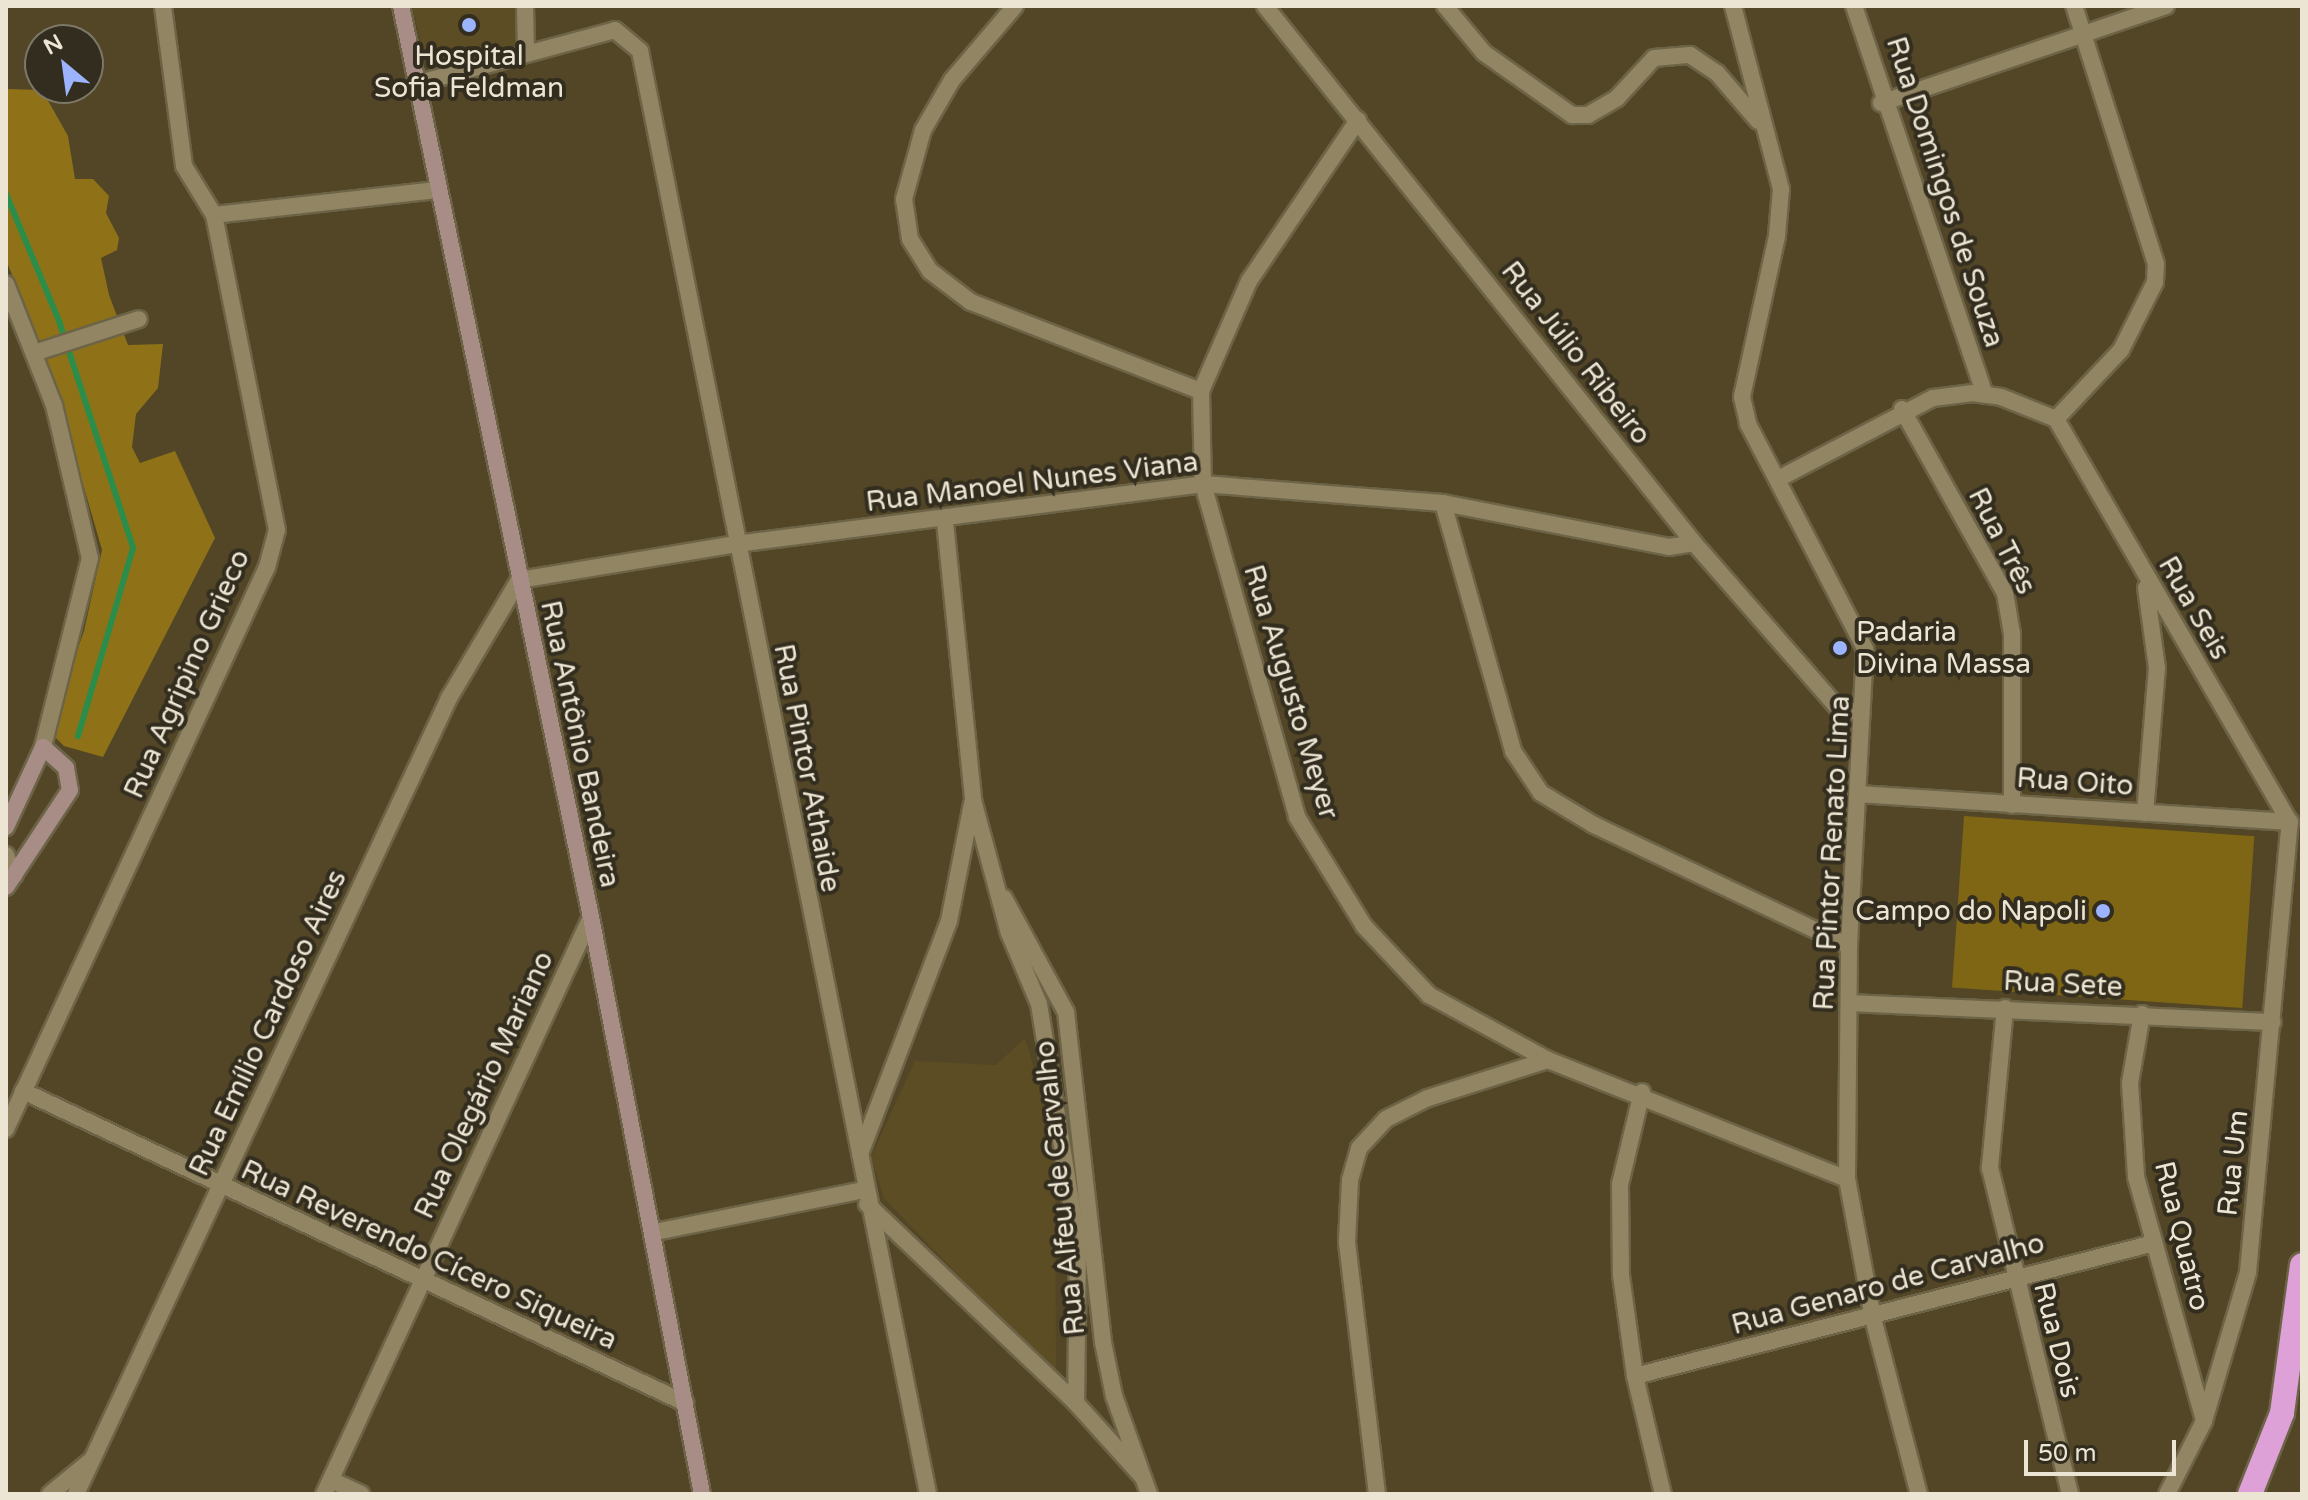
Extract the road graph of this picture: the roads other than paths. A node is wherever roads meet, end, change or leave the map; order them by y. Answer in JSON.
{"nodes":[{"id":1,"x":163,"y":6,"type":"edge"},
{"id":2,"x":401,"y":6,"type":"edge"},
{"id":3,"x":525,"y":6,"type":"edge"},
{"id":4,"x":1015,"y":6,"type":"edge"},
{"id":5,"x":1265,"y":6,"type":"edge"},
{"id":6,"x":1445,"y":6,"type":"edge"},
{"id":7,"x":1733,"y":6,"type":"edge"},
{"id":8,"x":1854,"y":6,"type":"edge"},
{"id":9,"x":2074,"y":6,"type":"edge"},
{"id":10,"x":2166,"y":6,"type":"edge"},
{"id":11,"x":2083,"y":32,"type":"junction"},
{"id":12,"x":526,"y":49,"type":"junction"},
{"id":13,"x":419,"y":83,"type":"junction"},
{"id":14,"x":1885,"y":102,"type":"junction"},
{"id":15,"x":1358,"y":120,"type":"junction"},
{"id":16,"x":1767,"y":137,"type":"junction"},
{"id":17,"x":438,"y":190,"type":"junction"},
{"id":18,"x":214,"y":215,"type":"junction"},
{"id":19,"x":6,"y":284,"type":"edge"},
{"id":20,"x":139,"y":319,"type":"dead end"},
{"id":21,"x":41,"y":350,"type":"junction"},
{"id":22,"x":1201,"y":391,"type":"junction"},
{"id":23,"x":1985,"y":395,"type":"junction"},
{"id":24,"x":1902,"y":409,"type":"junction"},
{"id":25,"x":2056,"y":419,"type":"junction"},
{"id":26,"x":1778,"y":479,"type":"junction"},
{"id":27,"x":1203,"y":484,"type":"junction"},
{"id":28,"x":1443,"y":503,"type":"junction"},
{"id":29,"x":945,"y":522,"type":"junction"},
{"id":30,"x":1694,"y":543,"type":"junction"},
{"id":31,"x":736,"y":544,"type":"junction"},
{"id":32,"x":2141,"y":569,"type":"junction"},
{"id":33,"x":519,"y":580,"type":"junction"},
{"id":34,"x":1861,"y":713,"type":"junction"},
{"id":35,"x":43,"y":747,"type":"junction"},
{"id":36,"x":1858,"y":794,"type":"junction"},
{"id":37,"x":973,"y":800,"type":"junction"},
{"id":38,"x":2012,"y":805,"type":"junction"},
{"id":39,"x":2145,"y":813,"type":"junction"},
{"id":40,"x":2290,"y":822,"type":"junction"},
{"id":41,"x":6,"y":827,"type":"edge"},
{"id":42,"x":6,"y":855,"type":"edge"},
{"id":43,"x":10,"y":881,"type":"edge"},
{"id":44,"x":997,"y":888,"type":"junction"},
{"id":45,"x":591,"y":917,"type":"junction"},
{"id":46,"x":1849,"y":946,"type":"junction"},
{"id":47,"x":1851,"y":1003,"type":"junction"},
{"id":48,"x":2005,"y":1008,"type":"junction"},
{"id":49,"x":2142,"y":1014,"type":"junction"},
{"id":50,"x":2273,"y":1022,"type":"junction"},
{"id":51,"x":1548,"y":1060,"type":"junction"},
{"id":52,"x":23,"y":1091,"type":"junction"},
{"id":53,"x":1642,"y":1092,"type":"junction"},
{"id":54,"x":6,"y":1129,"type":"edge"},
{"id":55,"x":859,"y":1156,"type":"junction"},
{"id":56,"x":1847,"y":1179,"type":"junction"},
{"id":57,"x":220,"y":1186,"type":"junction"},
{"id":58,"x":866,"y":1197,"type":"junction"},
{"id":59,"x":655,"y":1232,"type":"junction"},
{"id":60,"x":2154,"y":1243,"type":"junction"},
{"id":61,"x":2302,"y":1265,"type":"edge"},
{"id":62,"x":2014,"y":1277,"type":"junction"},
{"id":63,"x":421,"y":1280,"type":"junction"},
{"id":64,"x":1873,"y":1318,"type":"junction"},
{"id":65,"x":1635,"y":1376,"type":"junction"},
{"id":66,"x":685,"y":1403,"type":"junction"},
{"id":67,"x":1076,"y":1403,"type":"junction"},
{"id":68,"x":2204,"y":1421,"type":"junction"},
{"id":69,"x":92,"y":1461,"type":"junction"},
{"id":70,"x":327,"y":1487,"type":"edge"},
{"id":71,"x":1147,"y":1488,"type":"edge"},
{"id":72,"x":50,"y":1494,"type":"edge"},
{"id":73,"x":76,"y":1494,"type":"edge"},
{"id":74,"x":361,"y":1494,"type":"edge"},
{"id":75,"x":702,"y":1494,"type":"edge"},
{"id":76,"x":928,"y":1494,"type":"edge"},
{"id":77,"x":1377,"y":1494,"type":"edge"},
{"id":78,"x":1663,"y":1494,"type":"edge"},
{"id":79,"x":1919,"y":1494,"type":"edge"},
{"id":80,"x":2070,"y":1494,"type":"edge"},
{"id":81,"x":2167,"y":1494,"type":"edge"},
{"id":82,"x":2250,"y":1494,"type":"edge"}],
"edges":[{"from":1,"to":18,"type":"street"},
{"from":2,"to":13,"type":"street","name":"Rua Antônio Bandeira"},
{"from":3,"to":12,"type":"street"},
{"from":4,"to":22,"type":"street"},
{"from":5,"to":15,"type":"street","name":"Rua Júlio Ribeiro"},
{"from":6,"to":16,"type":"street"},
{"from":7,"to":16,"type":"street","name":"Rua Pintor Renato Lima"},
{"from":8,"to":14,"type":"street","name":"Rua Domingos de Souza"},
{"from":9,"to":11,"type":"street"},
{"from":10,"to":11,"type":"street"},
{"from":11,"to":14,"type":"street"},
{"from":11,"to":25,"type":"street"},
{"from":12,"to":13,"type":"street"},
{"from":12,"to":31,"type":"street","name":"Rua Pintor Athaide"},
{"from":13,"to":17,"type":"street","name":"Rua Antônio Bandeira"},
{"from":14,"to":23,"type":"street","name":"Rua Domingos de Souza"},
{"from":15,"to":22,"type":"street"},
{"from":15,"to":30,"type":"street","name":"Rua Júlio Ribeiro"},
{"from":16,"to":26,"type":"street","name":"Rua Pintor Renato Lima"},
{"from":17,"to":18,"type":"street"},
{"from":17,"to":33,"type":"street","name":"Rua Antônio Bandeira"},
{"from":18,"to":52,"type":"street","name":"Rua Agripino Grieco"},
{"from":19,"to":21,"type":"street"},
{"from":20,"to":21,"type":"street"},
{"from":21,"to":35,"type":"street"},
{"from":22,"to":27,"type":"street","name":"Rua Augusto Meyer"},
{"from":23,"to":24,"type":"street","name":"Rua Domingos de Souza"},
{"from":23,"to":25,"type":"street","name":"Rua Domingos de Souza"},
{"from":24,"to":26,"type":"street","name":"Rua Domingos de Souza"},
{"from":24,"to":38,"type":"street","name":"Rua Três"},
{"from":25,"to":32,"type":"street","name":"Rua Seis"},
{"from":26,"to":34,"type":"street","name":"Rua Pintor Renato Lima"},
{"from":27,"to":28,"type":"street","name":"Rua Manoel Nunes Viana"},
{"from":27,"to":29,"type":"street","name":"Rua Manoel Nunes Viana"},
{"from":27,"to":51,"type":"street","name":"Rua Augusto Meyer"},
{"from":28,"to":30,"type":"street","name":"Rua Manoel Nunes Viana"},
{"from":28,"to":46,"type":"street"},
{"from":29,"to":31,"type":"street","name":"Rua Manoel Nunes Viana"},
{"from":29,"to":37,"type":"street","name":"Rua Alfeu de Carvalho"},
{"from":30,"to":34,"type":"street","name":"Rua Júlio Ribeiro"},
{"from":31,"to":33,"type":"street","name":"Rua Manoel Nunes Viana"},
{"from":31,"to":55,"type":"street","name":"Rua Pintor Athaide"},
{"from":32,"to":39,"type":"street"},
{"from":32,"to":40,"type":"street","name":"Rua Seis"},
{"from":33,"to":45,"type":"street","name":"Rua Antônio Bandeira"},
{"from":33,"to":57,"type":"street","name":"Rua Emílio Cardoso Aires"},
{"from":34,"to":36,"type":"street","name":"Rua Pintor Renato Lima"},
{"from":35,"to":41,"type":"street"},
{"from":35,"to":43,"type":"street"},
{"from":36,"to":38,"type":"street","name":"Rua Oito"},
{"from":36,"to":46,"type":"street","name":"Rua Pintor Renato Lima"},
{"from":37,"to":44,"type":"street","name":"Rua Alfeu de Carvalho"},
{"from":37,"to":55,"type":"street"},
{"from":38,"to":39,"type":"street","name":"Rua Oito"},
{"from":39,"to":40,"type":"street","name":"Rua Oito"},
{"from":40,"to":50,"type":"street","name":"Rua Um"},
{"from":42,"to":43,"type":"street"},
{"from":44,"to":67,"type":"street","name":"Rua Alfeu de Carvalho"},
{"from":44,"to":71,"type":"street","name":"Rua Alfeu de Carvalho"},
{"from":45,"to":59,"type":"street","name":"Rua Antônio Bandeira"},
{"from":45,"to":63,"type":"street","name":"Rua Olegário Mariano"},
{"from":46,"to":47,"type":"street","name":"Rua Pintor Renato Lima"},
{"from":47,"to":48,"type":"street","name":"Rua Sete"},
{"from":47,"to":56,"type":"street","name":"Rua Pintor Renato Lima"},
{"from":48,"to":49,"type":"street","name":"Rua Sete"},
{"from":48,"to":62,"type":"street","name":"Rua Dois"},
{"from":49,"to":50,"type":"street","name":"Rua Sete"},
{"from":49,"to":60,"type":"street","name":"Rua Quatro"},
{"from":50,"to":68,"type":"street","name":"Rua Um"},
{"from":51,"to":53,"type":"street","name":"Rua Augusto Meyer"},
{"from":51,"to":77,"type":"street"},
{"from":52,"to":54,"type":"street","name":"Rua Agripino Grieco"},
{"from":52,"to":57,"type":"street","name":"Rua Reverendo Cícero Siqueira"},
{"from":53,"to":56,"type":"street","name":"Rua Augusto Meyer"},
{"from":53,"to":65,"type":"street"},
{"from":55,"to":58,"type":"street","name":"Rua Pintor Athaide"},
{"from":56,"to":64,"type":"street","name":"Rua Pintor Renato Lima"},
{"from":57,"to":63,"type":"street","name":"Rua Reverendo Cícero Siqueira"},
{"from":57,"to":69,"type":"street","name":"Rua Emílio Cardoso Aires"},
{"from":58,"to":59,"type":"street"},
{"from":58,"to":67,"type":"street"},
{"from":58,"to":76,"type":"street","name":"Rua Pintor Athaide"},
{"from":59,"to":66,"type":"street","name":"Rua Antônio Bandeira"},
{"from":60,"to":62,"type":"street","name":"Rua Genaro de Carvalho"},
{"from":60,"to":68,"type":"street","name":"Rua Quatro"},
{"from":61,"to":82,"type":"highway"},
{"from":62,"to":64,"type":"street","name":"Rua Genaro de Carvalho"},
{"from":62,"to":80,"type":"street","name":"Rua Dois"},
{"from":63,"to":66,"type":"street","name":"Rua Reverendo Cícero Siqueira"},
{"from":63,"to":70,"type":"street","name":"Rua Olegário Mariano"},
{"from":64,"to":65,"type":"street","name":"Rua Genaro de Carvalho"},
{"from":64,"to":79,"type":"street","name":"Rua Pintor Renato Lima"},
{"from":65,"to":78,"type":"street"},
{"from":66,"to":75,"type":"street","name":"Rua Antônio Bandeira"},
{"from":67,"to":71,"type":"street"},
{"from":68,"to":81,"type":"street","name":"Rua Um"},
{"from":69,"to":72,"type":"street"},
{"from":69,"to":73,"type":"street","name":"Rua Emílio Cardoso Aires"},
{"from":70,"to":74,"type":"street"}]}
